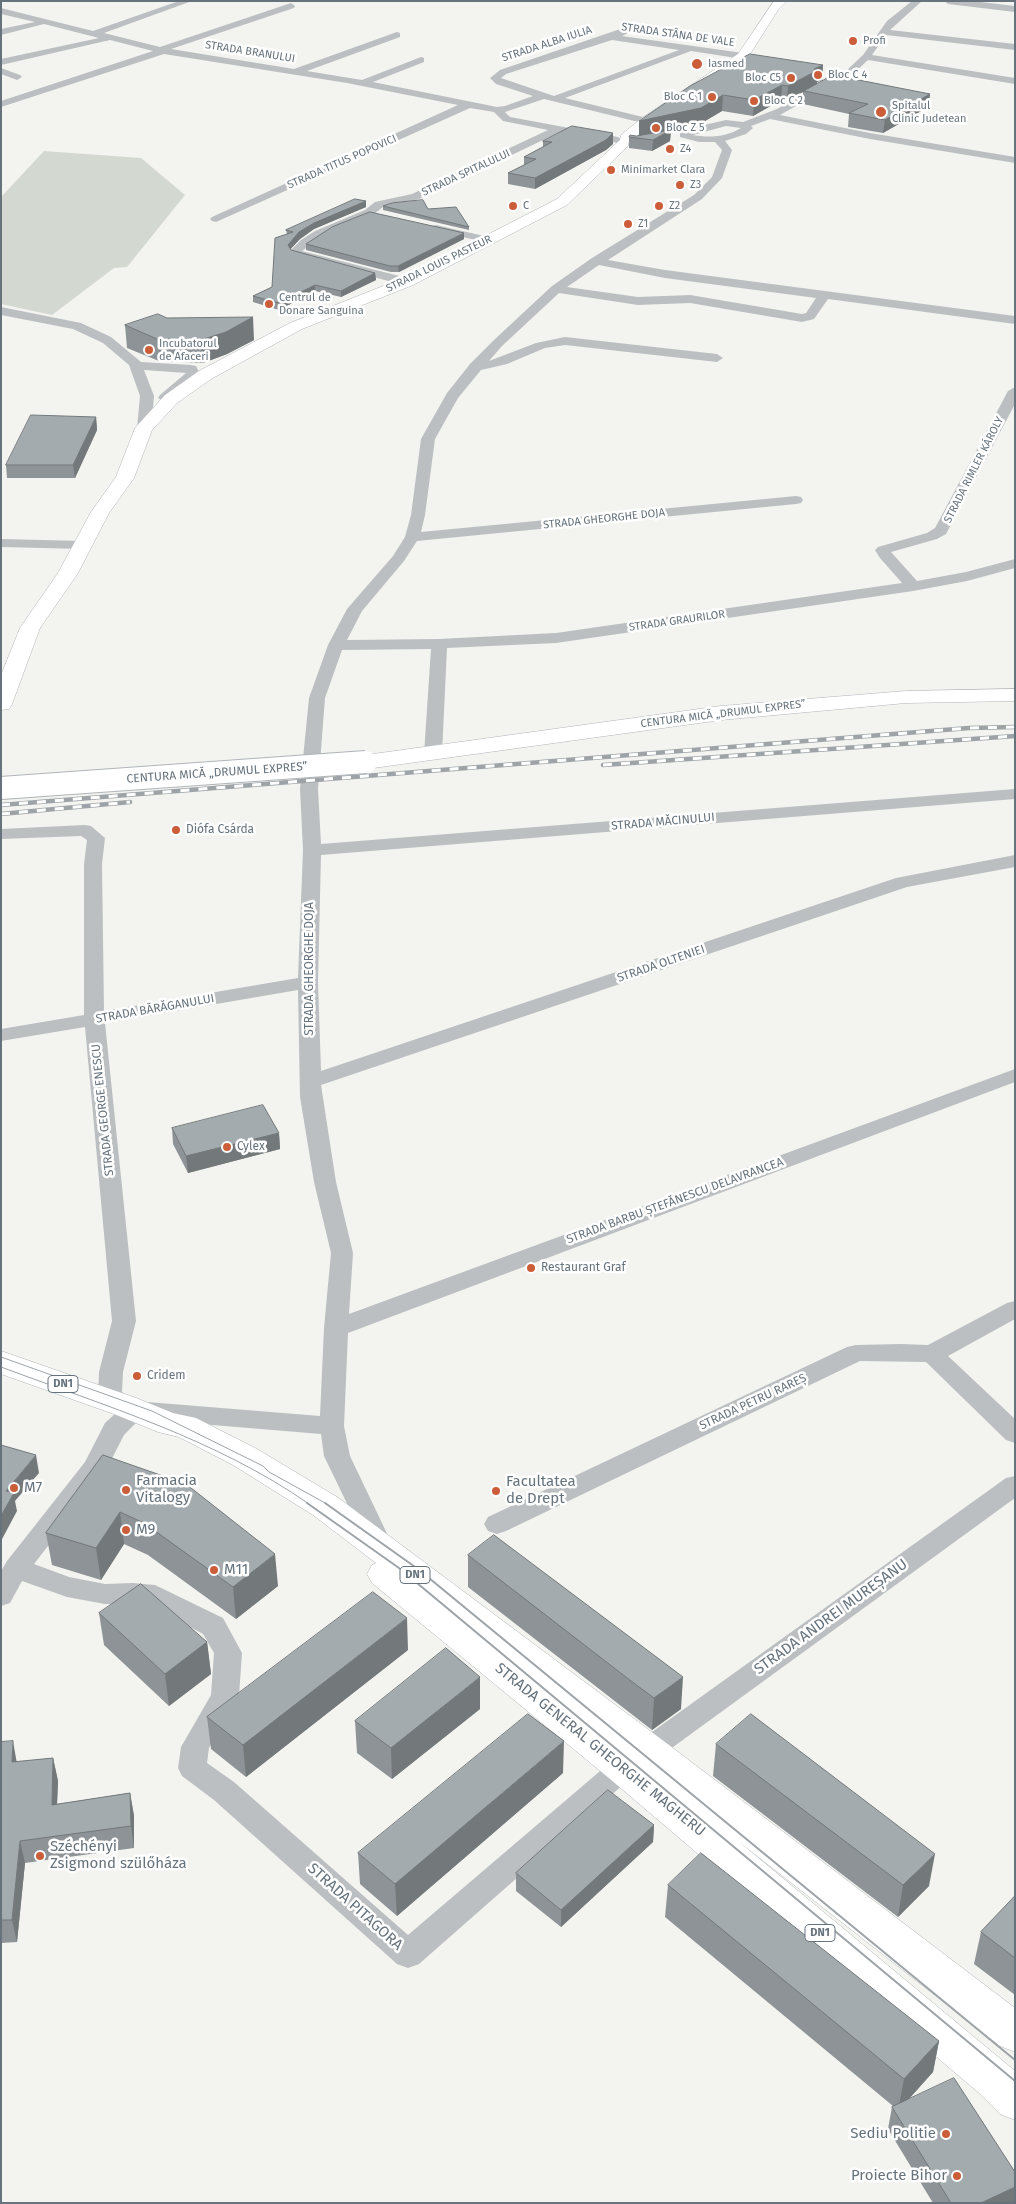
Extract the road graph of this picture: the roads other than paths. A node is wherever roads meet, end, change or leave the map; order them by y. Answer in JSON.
{"nodes":[{"id":1,"x":188,"y":1,"type":"edge"},
{"id":2,"x":780,"y":1,"type":"edge"},
{"id":3,"x":918,"y":1,"type":"edge"},
{"id":4,"x":948,"y":1,"type":"edge"},
{"id":5,"x":15,"y":4,"type":"dead end"},
{"id":6,"x":291,"y":6,"type":"dead end"},
{"id":7,"x":1015,"y":9,"type":"edge"},
{"id":8,"x":1,"y":10,"type":"edge"},
{"id":9,"x":46,"y":23,"type":"junction"},
{"id":10,"x":629,"y":29,"type":"dead end"},
{"id":11,"x":1,"y":32,"type":"edge"},
{"id":12,"x":882,"y":32,"type":"junction"},
{"id":13,"x":93,"y":34,"type":"junction"},
{"id":14,"x":397,"y":35,"type":"dead end"},
{"id":15,"x":611,"y":37,"type":"junction"},
{"id":16,"x":111,"y":38,"type":"junction"},
{"id":17,"x":1015,"y":47,"type":"edge"},
{"id":18,"x":689,"y":49,"type":"junction"},
{"id":19,"x":162,"y":50,"type":"junction"},
{"id":20,"x":742,"y":56,"type":"junction"},
{"id":21,"x":866,"y":57,"type":"junction"},
{"id":22,"x":422,"y":60,"type":"dead end"},
{"id":23,"x":1,"y":62,"type":"edge"},
{"id":24,"x":1,"y":71,"type":"edge"},
{"id":25,"x":295,"y":72,"type":"junction"},
{"id":26,"x":17,"y":77,"type":"dead end"},
{"id":27,"x":1015,"y":81,"type":"edge"},
{"id":28,"x":363,"y":83,"type":"junction"},
{"id":29,"x":543,"y":96,"type":"junction"},
{"id":30,"x":554,"y":99,"type":"junction"},
{"id":31,"x":1,"y":104,"type":"edge"},
{"id":32,"x":467,"y":105,"type":"junction"},
{"id":33,"x":497,"y":110,"type":"junction"},
{"id":34,"x":771,"y":116,"type":"junction"},
{"id":35,"x":647,"y":121,"type":"junction"},
{"id":36,"x":749,"y":128,"type":"junction"},
{"id":37,"x":558,"y":130,"type":"junction"},
{"id":38,"x":688,"y":135,"type":"junction"},
{"id":39,"x":676,"y":136,"type":"edge"},
{"id":40,"x":629,"y":141,"type":"junction"},
{"id":41,"x":720,"y":141,"type":"junction"},
{"id":42,"x":1015,"y":160,"type":"edge"},
{"id":43,"x":369,"y":212,"type":"junction"},
{"id":44,"x":387,"y":216,"type":"edge"},
{"id":45,"x":216,"y":218,"type":"dead end"},
{"id":46,"x":424,"y":225,"type":"edge"},
{"id":47,"x":489,"y":240,"type":"junction"},
{"id":48,"x":596,"y":261,"type":"junction"},
{"id":49,"x":407,"y":282,"type":"junction"},
{"id":50,"x":556,"y":289,"type":"junction"},
{"id":51,"x":825,"y":294,"type":"junction"},
{"id":52,"x":1,"y":311,"type":"edge"},
{"id":53,"x":1015,"y":320,"type":"edge"},
{"id":54,"x":717,"y":358,"type":"dead end"},
{"id":55,"x":136,"y":366,"type":"junction"},
{"id":56,"x":476,"y":367,"type":"junction"},
{"id":57,"x":212,"y":372,"type":"junction"},
{"id":58,"x":1015,"y":391,"type":"edge"},
{"id":59,"x":147,"y":396,"type":"junction"},
{"id":60,"x":168,"y":399,"type":"junction"},
{"id":61,"x":144,"y":428,"type":"junction"},
{"id":62,"x":796,"y":500,"type":"dead end"},
{"id":63,"x":412,"y":537,"type":"junction"},
{"id":64,"x":1,"y":543,"type":"edge"},
{"id":65,"x":83,"y":545,"type":"junction"},
{"id":66,"x":1015,"y":563,"type":"edge"},
{"id":67,"x":913,"y":586,"type":"junction"},
{"id":68,"x":439,"y":644,"type":"junction"},
{"id":69,"x":336,"y":645,"type":"junction"},
{"id":70,"x":1015,"y":695,"type":"edge"},
{"id":71,"x":1,"y":704,"type":"edge"},
{"id":72,"x":433,"y":754,"type":"junction"},
{"id":73,"x":1,"y":788,"type":"edge"},
{"id":74,"x":1015,"y":794,"type":"edge"},
{"id":75,"x":1,"y":834,"type":"edge"},
{"id":76,"x":312,"y":850,"type":"junction"},
{"id":77,"x":1015,"y":861,"type":"edge"},
{"id":78,"x":308,"y":982,"type":"junction"},
{"id":79,"x":94,"y":1019,"type":"junction"},
{"id":80,"x":1,"y":1036,"type":"edge"},
{"id":81,"x":1015,"y":1075,"type":"edge"},
{"id":82,"x":311,"y":1081,"type":"junction"},
{"id":83,"x":1015,"y":1309,"type":"edge"},
{"id":84,"x":336,"y":1328,"type":"junction"},
{"id":85,"x":932,"y":1354,"type":"junction"},
{"id":86,"x":1,"y":1362,"type":"edge"},
{"id":87,"x":130,"y":1408,"type":"junction"},
{"id":88,"x":169,"y":1424,"type":"junction"},
{"id":89,"x":332,"y":1426,"type":"junction"},
{"id":90,"x":1015,"y":1434,"type":"edge"},
{"id":91,"x":1015,"y":1485,"type":"edge"},
{"id":92,"x":497,"y":1524,"type":"dead end"},
{"id":93,"x":382,"y":1550,"type":"junction"},
{"id":94,"x":16,"y":1568,"type":"junction"},
{"id":95,"x":1,"y":1596,"type":"edge"},
{"id":96,"x":636,"y":1759,"type":"junction"},
{"id":97,"x":1015,"y":2033,"type":"edge"},
{"id":98,"x":1004,"y":2090,"type":"edge"},
{"id":99,"x":1015,"y":2112,"type":"edge"}],
"edges":[{"from":1,"to":13,"type":"street"},
{"from":2,"to":20,"type":"main road","name":"STRADA LOUIS PASTEUR"},
{"from":3,"to":12,"type":"street"},
{"from":4,"to":7,"type":"street"},
{"from":5,"to":8,"type":"street"},
{"from":6,"to":19,"type":"street"},
{"from":8,"to":9,"type":"street","name":"STRADA BRANULUI"},
{"from":9,"to":11,"type":"street"},
{"from":9,"to":13,"type":"street","name":"STRADA BRANULUI"},
{"from":10,"to":15,"type":"street","name":"STRADA ALBA IULIA"},
{"from":12,"to":17,"type":"street"},
{"from":12,"to":21,"type":"street"},
{"from":13,"to":16,"type":"street","name":"STRADA BRANULUI"},
{"from":14,"to":25,"type":"street"},
{"from":15,"to":18,"type":"street","name":"STRADA STÂNA DE VALE"},
{"from":15,"to":29,"type":"street","name":"STRADA ALBA IULIA"},
{"from":16,"to":19,"type":"street","name":"STRADA BRANULUI"},
{"from":16,"to":23,"type":"street"},
{"from":18,"to":20,"type":"street","name":"STRADA STÂNA DE VALE"},
{"from":18,"to":30,"type":"street"},
{"from":19,"to":25,"type":"street","name":"STRADA BRANULUI"},
{"from":19,"to":31,"type":"street"},
{"from":20,"to":35,"type":"main road","name":"STRADA LOUIS PASTEUR"},
{"from":21,"to":27,"type":"street"},
{"from":21,"to":34,"type":"street"},
{"from":22,"to":28,"type":"street"},
{"from":24,"to":26,"type":"street"},
{"from":25,"to":28,"type":"street","name":"STRADA BRANULUI"},
{"from":28,"to":32,"type":"street","name":"STRADA BRANULUI"},
{"from":29,"to":30,"type":"street"},
{"from":29,"to":33,"type":"street","name":"STRADA BRANULUI"},
{"from":30,"to":35,"type":"street"},
{"from":32,"to":33,"type":"street","name":"STRADA BRANULUI"},
{"from":32,"to":45,"type":"street","name":"STRADA TITUS POPOVICI"},
{"from":33,"to":37,"type":"street","name":"STRADA BRANULUI"},
{"from":34,"to":36,"type":"street"},
{"from":34,"to":42,"type":"street"},
{"from":35,"to":40,"type":"main road","name":"STRADA LOUIS PASTEUR"},
{"from":36,"to":38,"type":"street"},
{"from":36,"to":41,"type":"street"},
{"from":37,"to":40,"type":"street","name":"STRADA BRANULUI"},
{"from":37,"to":43,"type":"street","name":"STRADA SPITALULUI"},
{"from":38,"to":39,"type":"street"},
{"from":38,"to":41,"type":"street"},
{"from":40,"to":47,"type":"main road","name":"STRADA LOUIS PASTEUR"},
{"from":41,"to":48,"type":"street","name":"STRADA GHEORGHE DOJA"},
{"from":43,"to":44,"type":"street"},
{"from":43,"to":49,"type":"street","name":"STRADA SPITALULUI"},
{"from":46,"to":47,"type":"street"},
{"from":47,"to":49,"type":"main road","name":"STRADA LOUIS PASTEUR"},
{"from":48,"to":50,"type":"street","name":"STRADA GHEORGHE DOJA"},
{"from":48,"to":51,"type":"street"},
{"from":49,"to":57,"type":"main road","name":"STRADA LOUIS PASTEUR"},
{"from":50,"to":51,"type":"street"},
{"from":50,"to":56,"type":"street","name":"STRADA GHEORGHE DOJA"},
{"from":51,"to":53,"type":"street"},
{"from":52,"to":55,"type":"street"},
{"from":54,"to":56,"type":"street"},
{"from":55,"to":59,"type":"street"},
{"from":55,"to":60,"type":"street"},
{"from":56,"to":63,"type":"street","name":"STRADA GHEORGHE DOJA"},
{"from":57,"to":60,"type":"main road","name":"STRADA LOUIS PASTEUR"},
{"from":57,"to":61,"type":"main road","name":"STRADA LOUIS PASTEUR"},
{"from":58,"to":67,"type":"street","name":"STRADA RIMLER KÁROLY"},
{"from":59,"to":60,"type":"street"},
{"from":59,"to":61,"type":"street"},
{"from":60,"to":61,"type":"main road","name":"STRADA LOUIS PASTEUR"},
{"from":61,"to":65,"type":"main road","name":"STRADA LOUIS PASTEUR"},
{"from":62,"to":63,"type":"street","name":"STRADA GHEORGHE DOJA"},
{"from":63,"to":69,"type":"street","name":"STRADA GHEORGHE DOJA"},
{"from":64,"to":65,"type":"street"},
{"from":65,"to":71,"type":"main road","name":"STRADA LOUIS PASTEUR"},
{"from":66,"to":67,"type":"street","name":"STRADA GRAURILOR"},
{"from":67,"to":68,"type":"street","name":"STRADA GRAURILOR"},
{"from":68,"to":69,"type":"street","name":"STRADA GRAURILOR"},
{"from":68,"to":72,"type":"street"},
{"from":69,"to":76,"type":"street","name":"STRADA GHEORGHE DOJA"},
{"from":70,"to":72,"type":"main road","name":"CENTURA MICĂ „DRUMUL EXPRES”"},
{"from":72,"to":73,"type":"main road","name":"CENTURA MICĂ „DRUMUL EXPRES”","bridge":true},
{"from":74,"to":76,"type":"street","name":"STRADA MĂCINULUI"},
{"from":75,"to":79,"type":"street","name":"STRADA GEORGE ENESCU"},
{"from":76,"to":78,"type":"street","name":"STRADA GHEORGHE DOJA"},
{"from":77,"to":82,"type":"street","name":"STRADA OLTENIEI"},
{"from":78,"to":79,"type":"street","name":"STRADA BĂRĂGANULUI"},
{"from":78,"to":82,"type":"street","name":"STRADA GHEORGHE DOJA"},
{"from":79,"to":80,"type":"street","name":"STRADA BĂRĂGANULUI"},
{"from":79,"to":87,"type":"street","name":"STRADA GEORGE ENESCU"},
{"from":81,"to":84,"type":"street","name":"STRADA BARBU ȘTEFĂNESCU DELAVRANCEA"},
{"from":82,"to":84,"type":"street","name":"STRADA GHEORGHE DOJA"},
{"from":83,"to":85,"type":"street"},
{"from":84,"to":89,"type":"street","name":"STRADA GHEORGHE DOJA"},
{"from":85,"to":90,"type":"street"},
{"from":85,"to":92,"type":"street","name":"STRADA PETRU RAREȘ"},
{"from":86,"to":87,"type":"main road","name":"STRADA GENERAL GHEORGHE MAGHERU","number":"DN1"},
{"from":87,"to":88,"type":"main road","name":"STRADA GENERAL GHEORGHE MAGHERU","number":"DN1"},
{"from":87,"to":89,"type":"street"},
{"from":87,"to":94,"type":"street"},
{"from":88,"to":93,"type":"main road","name":"STRADA GENERAL GHEORGHE MAGHERU","number":"DN1"},
{"from":88,"to":96,"type":"main road","name":"STRADA GENERAL GHEORGHE MAGHERU","number":"DN1"},
{"from":89,"to":93,"type":"street","name":"STRADA GHEORGHE DOJA"},
{"from":91,"to":96,"type":"street","name":"STRADA ANDREI MUREȘANU"},
{"from":93,"to":96,"type":"main road","name":"STRADA GENERAL GHEORGHE MAGHERU","number":"DN1"},
{"from":94,"to":95,"type":"street"},
{"from":94,"to":96,"type":"street","name":"STRADA PITAGORA"},
{"from":96,"to":97,"type":"main road","name":"STRADA GENERAL GHEORGHE MAGHERU","number":"DN1"},
{"from":96,"to":98,"type":"main road","name":"STRADA GENERAL GHEORGHE MAGHERU","number":"DN1"},
{"from":98,"to":99,"type":"street"}]}
